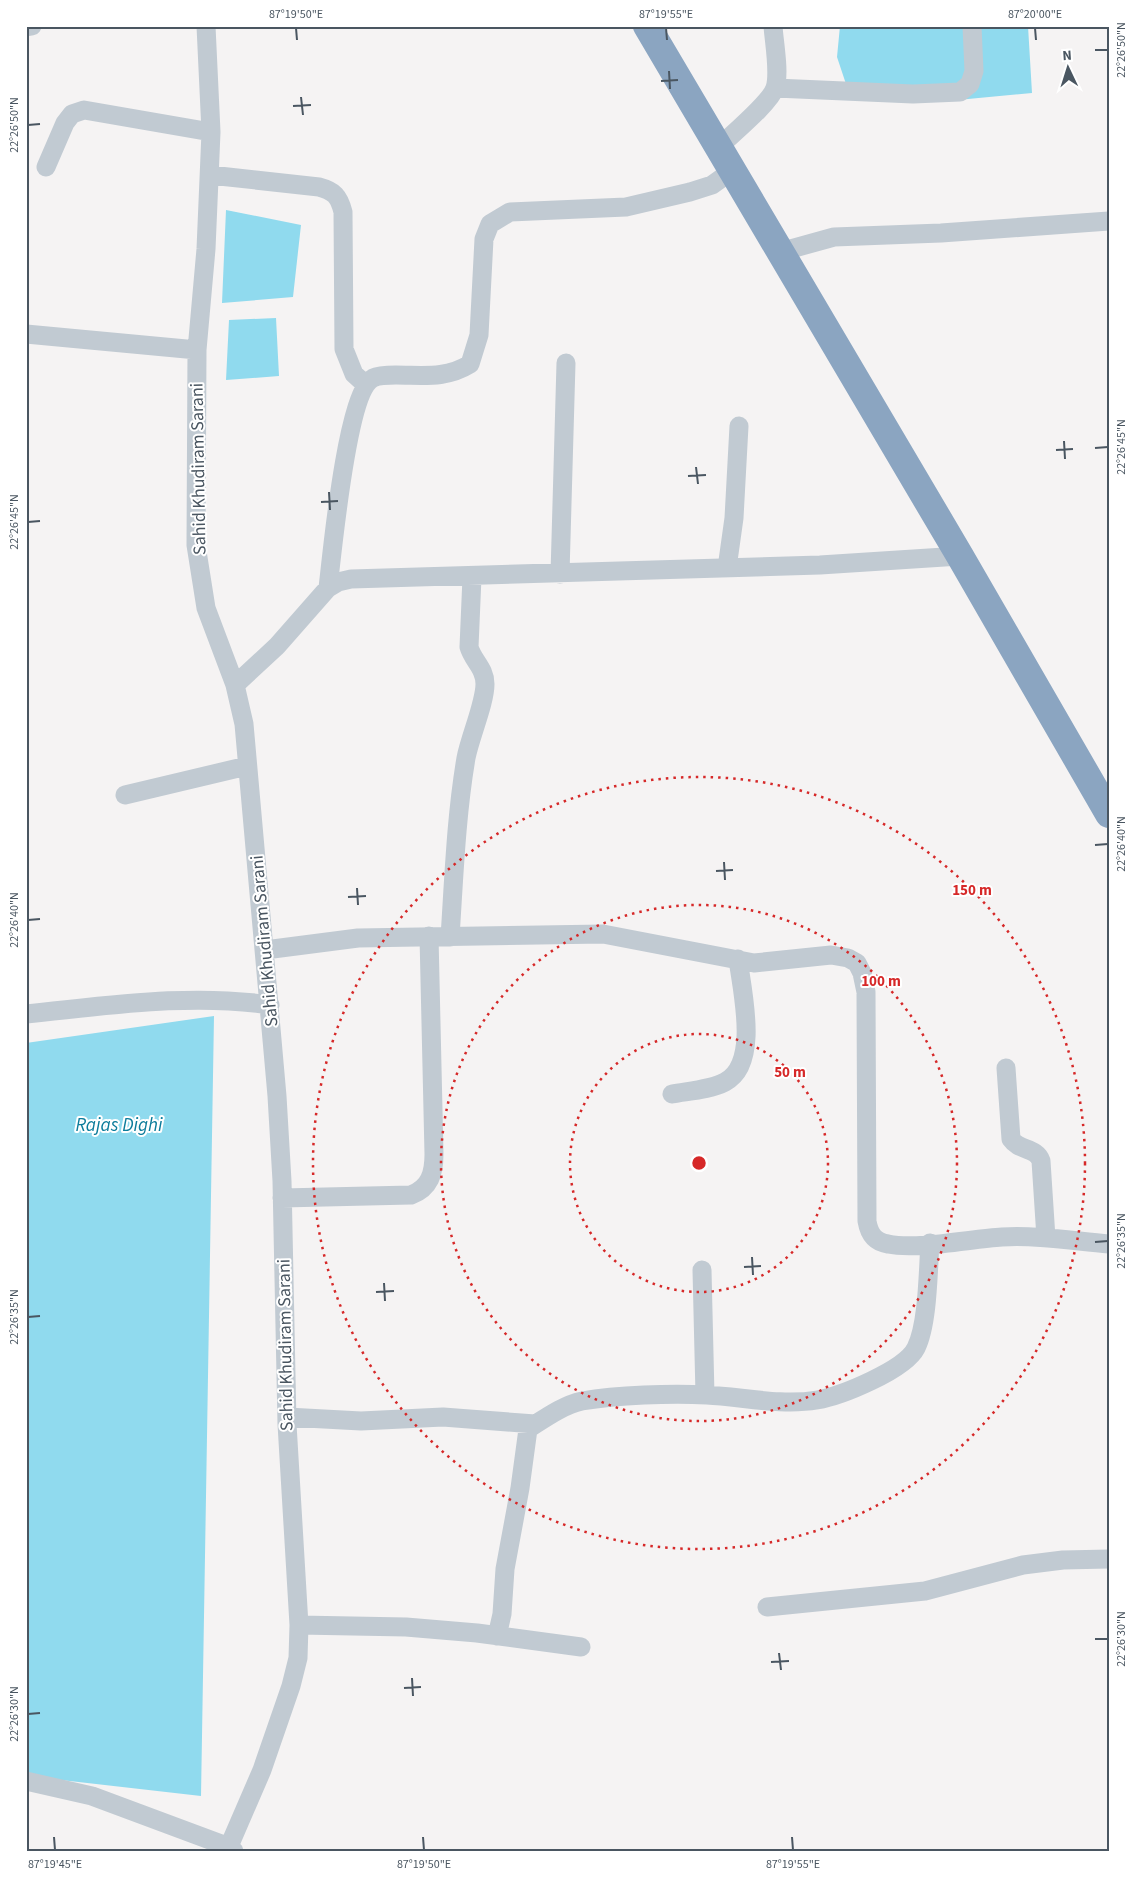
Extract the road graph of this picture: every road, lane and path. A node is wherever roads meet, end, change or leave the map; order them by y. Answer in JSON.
{"nodes":[{"id":1,"x":32,"y":26,"type":"edge"},
{"id":2,"x":206,"y":26,"type":"edge"},
{"id":3,"x":647,"y":26,"type":"edge"},
{"id":4,"x":773,"y":26,"type":"edge"},
{"id":5,"x":972,"y":26,"type":"edge"},
{"id":6,"x":26,"y":27,"type":"edge"},
{"id":7,"x":775,"y":88,"type":"junction"},
{"id":8,"x":211,"y":132,"type":"junction"},
{"id":9,"x":719,"y":146,"type":"junction"},
{"id":10,"x":46,"y":167,"type":"dead end"},
{"id":11,"x":733,"y":170,"type":"junction"},
{"id":12,"x":210,"y":175,"type":"junction"},
{"id":13,"x":1109,"y":221,"type":"edge"},
{"id":14,"x":780,"y":252,"type":"junction"},
{"id":15,"x":26,"y":334,"type":"edge"},
{"id":16,"x":197,"y":350,"type":"junction"},
{"id":17,"x":566,"y":363,"type":"dead end"},
{"id":18,"x":365,"y":384,"type":"junction"},
{"id":19,"x":739,"y":426,"type":"dead end"},
{"id":20,"x":960,"y":556,"type":"junction"},
{"id":21,"x":727,"y":568,"type":"junction"},
{"id":22,"x":560,"y":574,"type":"junction"},
{"id":23,"x":472,"y":577,"type":"junction"},
{"id":24,"x":328,"y":588,"type":"junction"},
{"id":25,"x":235,"y":685,"type":"junction"},
{"id":26,"x":247,"y":766,"type":"junction"},
{"id":27,"x":125,"y":795,"type":"dead end"},
{"id":28,"x":1109,"y":814,"type":"edge"},
{"id":29,"x":429,"y":936,"type":"junction"},
{"id":30,"x":450,"y":937,"type":"junction"},
{"id":31,"x":264,"y":950,"type":"junction"},
{"id":32,"x":738,"y":959,"type":"junction"},
{"id":33,"x":270,"y":1004,"type":"junction"},
{"id":34,"x":26,"y":1014,"type":"edge"},
{"id":35,"x":1006,"y":1068,"type":"dead end"},
{"id":36,"x":672,"y":1094,"type":"dead end"},
{"id":37,"x":282,"y":1198,"type":"junction"},
{"id":38,"x":1046,"y":1238,"type":"junction"},
{"id":39,"x":930,"y":1243,"type":"junction"},
{"id":40,"x":1109,"y":1244,"type":"edge"},
{"id":41,"x":702,"y":1270,"type":"dead end"},
{"id":42,"x":705,"y":1395,"type":"junction"},
{"id":43,"x":287,"y":1417,"type":"junction"},
{"id":44,"x":535,"y":1424,"type":"junction"},
{"id":45,"x":1109,"y":1559,"type":"edge"},
{"id":46,"x":767,"y":1607,"type":"dead end"},
{"id":47,"x":299,"y":1625,"type":"junction"},
{"id":48,"x":496,"y":1636,"type":"junction"},
{"id":49,"x":580,"y":1647,"type":"dead end"},
{"id":50,"x":26,"y":1781,"type":"edge"},
{"id":51,"x":230,"y":1849,"type":"edge"}],
"edges":[{"from":1,"to":6,"type":"street"},
{"from":2,"to":8,"type":"street","name":"Sahid Khudiram Sarani"},
{"from":3,"to":9,"type":"highway"},
{"from":4,"to":7,"type":"street"},
{"from":5,"to":7,"type":"street"},
{"from":7,"to":9,"type":"street"},
{"from":8,"to":10,"type":"street"},
{"from":8,"to":12,"type":"street","name":"Sahid Khudiram Sarani"},
{"from":9,"to":11,"type":"highway"},
{"from":11,"to":14,"type":"highway"},
{"from":11,"to":18,"type":"street"},
{"from":12,"to":16,"type":"street","name":"Sahid Khudiram Sarani"},
{"from":12,"to":18,"type":"street"},
{"from":13,"to":14,"type":"street"},
{"from":14,"to":20,"type":"highway"},
{"from":15,"to":16,"type":"street"},
{"from":16,"to":25,"type":"street","name":"Sahid Khudiram Sarani"},
{"from":17,"to":22,"type":"street"},
{"from":18,"to":24,"type":"street"},
{"from":19,"to":21,"type":"street"},
{"from":20,"to":21,"type":"street"},
{"from":20,"to":28,"type":"highway"},
{"from":21,"to":22,"type":"street"},
{"from":22,"to":23,"type":"street"},
{"from":23,"to":24,"type":"street"},
{"from":23,"to":30,"type":"street"},
{"from":24,"to":25,"type":"street"},
{"from":25,"to":26,"type":"street","name":"Sahid Khudiram Sarani"},
{"from":26,"to":27,"type":"street"},
{"from":26,"to":31,"type":"street","name":"Sahid Khudiram Sarani"},
{"from":29,"to":30,"type":"street"},
{"from":29,"to":31,"type":"street"},
{"from":29,"to":37,"type":"street"},
{"from":30,"to":32,"type":"street"},
{"from":31,"to":33,"type":"street","name":"Sahid Khudiram Sarani"},
{"from":32,"to":36,"type":"street"},
{"from":32,"to":39,"type":"street"},
{"from":33,"to":34,"type":"street"},
{"from":33,"to":37,"type":"street","name":"Sahid Khudiram Sarani"},
{"from":35,"to":38,"type":"street"},
{"from":37,"to":43,"type":"street","name":"Sahid Khudiram Sarani"},
{"from":38,"to":39,"type":"street"},
{"from":38,"to":40,"type":"street"},
{"from":39,"to":42,"type":"street"},
{"from":41,"to":42,"type":"street"},
{"from":42,"to":44,"type":"street"},
{"from":43,"to":44,"type":"street"},
{"from":43,"to":47,"type":"street","name":"Sahid Khudiram Sarani"},
{"from":44,"to":48,"type":"street"},
{"from":45,"to":46,"type":"street"},
{"from":47,"to":48,"type":"street"},
{"from":47,"to":51,"type":"street","name":"Sahid Khudiram Sarani"},
{"from":48,"to":49,"type":"street"},
{"from":50,"to":51,"type":"street"}]}
